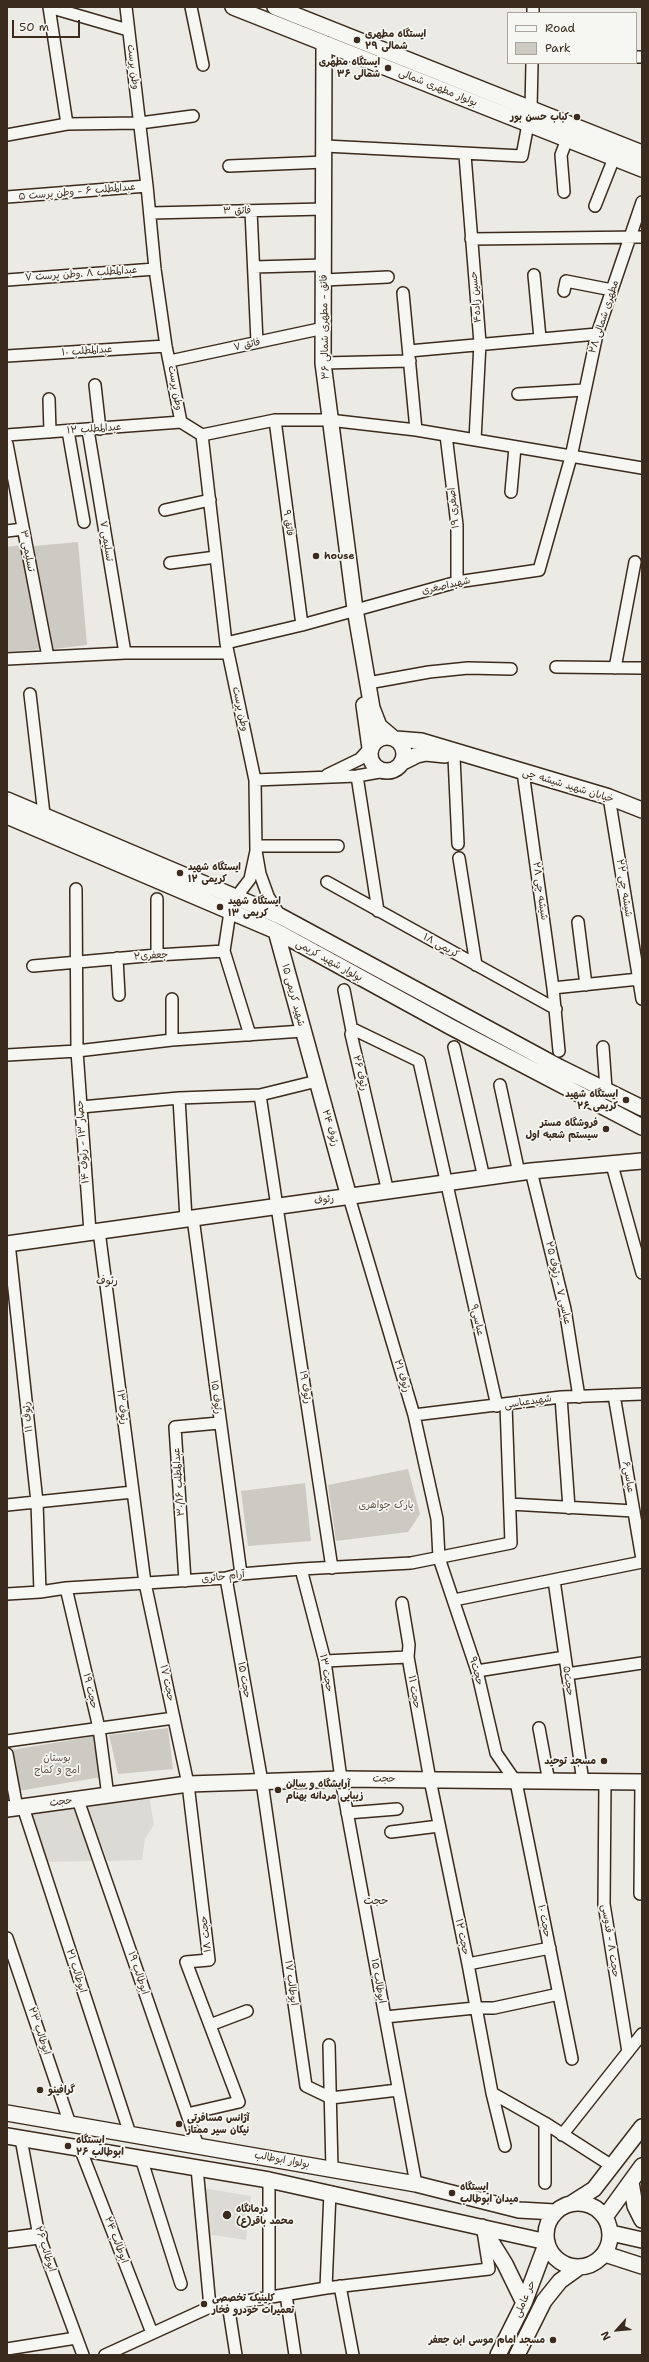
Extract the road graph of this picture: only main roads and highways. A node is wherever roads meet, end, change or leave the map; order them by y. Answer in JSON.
{"nodes":[{"id":1,"x":233,"y":7,"type":"edge"},
{"id":2,"x":275,"y":7,"type":"edge"},
{"id":3,"x":295,"y":11,"type":"edge"},
{"id":4,"x":324,"y":43,"type":"junction"},
{"id":5,"x":433,"y":70,"type":"junction"},
{"id":6,"x":428,"y":84,"type":"junction"},
{"id":7,"x":642,"y":153,"type":"edge"},
{"id":8,"x":642,"y":169,"type":"edge"},
{"id":9,"x":355,"y":609,"type":"junction"},
{"id":10,"x":394,"y":738,"type":"junction"},
{"id":11,"x":370,"y":748,"type":"junction"},
{"id":12,"x":401,"y":763,"type":"junction"},
{"id":13,"x":493,"y":764,"type":"junction"},
{"id":14,"x":7,"y":800,"type":"edge"},
{"id":15,"x":642,"y":810,"type":"edge"},
{"id":16,"x":7,"y":816,"type":"edge"},
{"id":17,"x":276,"y":931,"type":"junction"},
{"id":18,"x":311,"y":1060,"type":"joint"},
{"id":19,"x":642,"y":1108,"type":"edge"},
{"id":20,"x":642,"y":1126,"type":"edge"},
{"id":21,"x":642,"y":1160,"type":"edge"},
{"id":22,"x":349,"y":1197,"type":"junction"},
{"id":23,"x":8,"y":1243,"type":"edge"},
{"id":24,"x":642,"y":1782,"type":"edge"},
{"id":25,"x":16,"y":1808,"type":"edge"},
{"id":26,"x":7,"y":2112,"type":"edge"},
{"id":27,"x":642,"y":2127,"type":"edge"},
{"id":28,"x":14,"y":2138,"type":"edge"},
{"id":29,"x":254,"y":2155,"type":"junction"},
{"id":30,"x":642,"y":2166,"type":"edge"},
{"id":31,"x":250,"y":2176,"type":"junction"},
{"id":32,"x":631,"y":2182,"type":"junction"},
{"id":33,"x":572,"y":2203,"type":"junction"},
{"id":34,"x":556,"y":2212,"type":"junction"},
{"id":35,"x":606,"y":2217,"type":"junction"},
{"id":36,"x":642,"y":2220,"type":"edge"},
{"id":37,"x":482,"y":2228,"type":"junction"},
{"id":38,"x":611,"y":2233,"type":"junction"},
{"id":39,"x":39,"y":2236,"type":"road end"},
{"id":40,"x":7,"y":2240,"type":"edge"},
{"id":41,"x":642,"y":2240,"type":"edge"},
{"id":42,"x":547,"y":2242,"type":"junction"},
{"id":43,"x":605,"y":2254,"type":"junction"},
{"id":44,"x":642,"y":2266,"type":"edge"},
{"id":45,"x":578,"y":2268,"type":"junction"},
{"id":46,"x":524,"y":2303,"type":"junction"},
{"id":47,"x":498,"y":2355,"type":"edge"},
{"id":48,"x":517,"y":2355,"type":"edge"}],
"edges":[{"from":1,"to":4,"type":"main road","name":"بولوار مطهری شمالی"},
{"from":2,"to":3,"type":"main road","name":"بولوار مطهری شمالی"},
{"from":3,"to":5,"type":"main road","name":"بولوار مطهری شمالی"},
{"from":4,"to":6,"type":"main road","name":"بولوار مطهری شمالی"},
{"from":4,"to":9,"type":"main road","name":"فاتق - مطهری شمالی ۳۶"},
{"from":5,"to":6,"type":"main road"},
{"from":5,"to":7,"type":"main road","name":"بولوار مطهری شمالی"},
{"from":6,"to":8,"type":"main road","name":"بولوار مطهری شمالی"},
{"from":9,"to":10,"type":"main road"},
{"from":9,"to":11,"type":"main road"},
{"from":10,"to":11,"type":"main road"},
{"from":10,"to":12,"type":"main road"},
{"from":10,"to":13,"type":"main road","name":"خیابان شهید شیشه چی"},
{"from":11,"to":12,"type":"main road"},
{"from":12,"to":13,"type":"main road","name":"خیابان شهید شیشه چی"},
{"from":13,"to":15,"type":"main road","name":"خیابان شهید شیشه چی"},
{"from":14,"to":19,"type":"main road","name":"بولوار شهید کریمی"},
{"from":16,"to":17,"type":"main road","name":"بولوار شهید کریمی"},
{"from":17,"to":18,"type":"main road","name":"شهید کریمی ۱۵"},
{"from":17,"to":20,"type":"main road","name":"بولوار شهید کریمی"},
{"from":18,"to":22,"type":"main road","name":"رئوف ۲۴"},
{"from":21,"to":22,"type":"main road","name":"رئوف"},
{"from":22,"to":23,"type":"main road","name":"رئوف"},
{"from":24,"to":25,"type":"main road","name":"حجت"},
{"from":26,"to":29,"type":"main road","name":"بولوار ابوطالب"},
{"from":27,"to":33,"type":"main road"},
{"from":28,"to":31,"type":"main road"},
{"from":29,"to":31,"type":"main road"},
{"from":29,"to":34,"type":"main road","name":"بولوار ابوطالب"},
{"from":30,"to":32,"type":"main road"},
{"from":31,"to":37,"type":"main road"},
{"from":32,"to":35,"type":"main road"},
{"from":32,"to":36,"type":"main road"},
{"from":33,"to":34,"type":"main road"},
{"from":33,"to":35,"type":"main road"},
{"from":34,"to":42,"type":"main road"},
{"from":35,"to":38,"type":"main road"},
{"from":37,"to":42,"type":"main road"},
{"from":37,"to":46,"type":"main road"},
{"from":38,"to":41,"type":"main road"},
{"from":38,"to":43,"type":"main road"},
{"from":39,"to":40,"type":"main road"},
{"from":42,"to":45,"type":"main road"},
{"from":42,"to":46,"type":"main road","name":"حر عاملی"},
{"from":43,"to":44,"type":"main road"},
{"from":43,"to":45,"type":"main road"},
{"from":45,"to":48,"type":"main road","name":"حر عاملی"},
{"from":46,"to":47,"type":"main road","name":"حر عاملی"}]}
